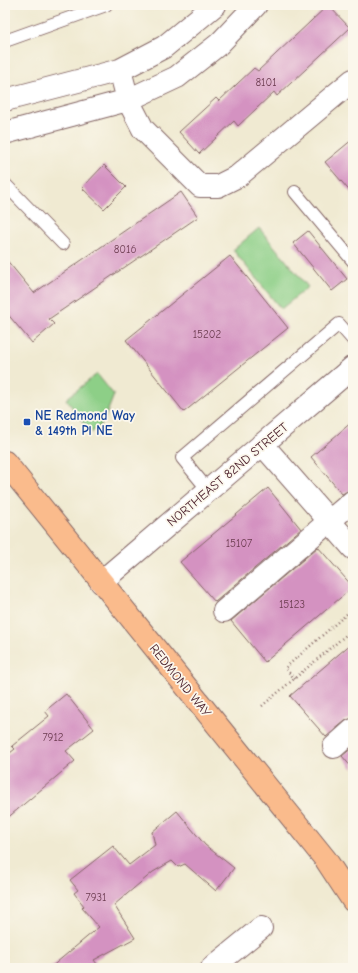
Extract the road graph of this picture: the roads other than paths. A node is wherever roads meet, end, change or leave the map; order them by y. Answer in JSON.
{"nodes":[{"id":1,"x":106,"y":5,"type":"edge"},
{"id":2,"x":215,"y":5,"type":"edge"},
{"id":3,"x":256,"y":5,"type":"edge"},
{"id":4,"x":5,"y":41,"type":"edge"},
{"id":5,"x":120,"y":70,"type":"junction"},
{"id":6,"x":353,"y":80,"type":"edge"},
{"id":7,"x":5,"y":100,"type":"edge"},
{"id":8,"x":128,"y":100,"type":"junction"},
{"id":9,"x":5,"y":133,"type":"edge"},
{"id":10,"x":5,"y":184,"type":"edge"},
{"id":11,"x":295,"y":192,"type":"dead end"},
{"id":12,"x":63,"y":244,"type":"dead end"},
{"id":13,"x":353,"y":261,"type":"edge"},
{"id":14,"x":353,"y":340,"type":"edge"},
{"id":15,"x":353,"y":367,"type":"edge"},
{"id":16,"x":262,"y":444,"type":"junction"},
{"id":17,"x":5,"y":462,"type":"edge"},
{"id":18,"x":208,"y":490,"type":"junction"},
{"id":19,"x":353,"y":501,"type":"edge"},
{"id":20,"x":330,"y":521,"type":"junction"},
{"id":21,"x":353,"y":548,"type":"edge"},
{"id":22,"x":101,"y":582,"type":"junction"},
{"id":23,"x":224,"y":611,"type":"dead end"},
{"id":24,"x":353,"y":730,"type":"edge"},
{"id":25,"x":334,"y":747,"type":"dead end"},
{"id":26,"x":353,"y":901,"type":"edge"},
{"id":27,"x":260,"y":928,"type":"dead end"},
{"id":28,"x":212,"y":968,"type":"edge"}],
"edges":[{"from":1,"to":4,"type":"lane"},
{"from":2,"to":5,"type":"street"},
{"from":3,"to":8,"type":"street"},
{"from":5,"to":7,"type":"street"},
{"from":5,"to":8,"type":"street"},
{"from":6,"to":8,"type":"street"},
{"from":8,"to":9,"type":"street"},
{"from":10,"to":12,"type":"lane"},
{"from":11,"to":13,"type":"lane"},
{"from":14,"to":18,"type":"lane"},
{"from":15,"to":16,"type":"street","name":"NORTHEAST 82ND STREET"},
{"from":16,"to":18,"type":"street","name":"NORTHEAST 82ND STREET"},
{"from":16,"to":20,"type":"street"},
{"from":17,"to":22,"type":"main road","name":"REDMOND WAY"},
{"from":18,"to":22,"type":"street","name":"NORTHEAST 82ND STREET"},
{"from":19,"to":20,"type":"street"},
{"from":20,"to":21,"type":"street"},
{"from":20,"to":23,"type":"street"},
{"from":22,"to":26,"type":"main road","name":"REDMOND WAY"},
{"from":24,"to":25,"type":"street"},
{"from":27,"to":28,"type":"street"}]}
